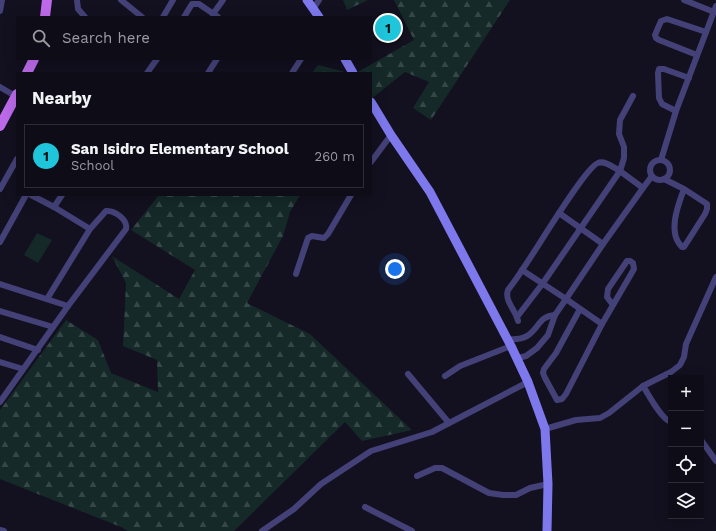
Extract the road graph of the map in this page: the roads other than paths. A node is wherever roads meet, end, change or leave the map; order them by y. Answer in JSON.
{"nodes":[{"id":1,"x":2,"y":0,"type":"edge"},
{"id":2,"x":47,"y":0,"type":"edge"},
{"id":3,"x":77,"y":0,"type":"edge"},
{"id":4,"x":121,"y":0,"type":"edge"},
{"id":5,"x":172,"y":0,"type":"edge"},
{"id":6,"x":223,"y":0,"type":"edge"},
{"id":7,"x":307,"y":0,"type":"edge"},
{"id":8,"x":320,"y":0,"type":"edge"},
{"id":9,"x":684,"y":0,"type":"edge"},
{"id":10,"x":313,"y":9,"type":"junction"},
{"id":11,"x":715,"y":9,"type":"edge"},
{"id":12,"x":0,"y":11,"type":"edge"},
{"id":13,"x":45,"y":16,"type":"edge"},
{"id":14,"x":84,"y":16,"type":"edge"},
{"id":15,"x":141,"y":16,"type":"edge"},
{"id":16,"x":164,"y":16,"type":"edge"},
{"id":17,"x":185,"y":16,"type":"edge"},
{"id":18,"x":216,"y":16,"type":"edge"},
{"id":19,"x":318,"y":16,"type":"edge"},
{"id":20,"x":706,"y":32,"type":"junction"},
{"id":21,"x":697,"y":55,"type":"junction"},
{"id":22,"x":34,"y":60,"type":"edge"},
{"id":23,"x":156,"y":60,"type":"edge"},
{"id":24,"x":216,"y":60,"type":"edge"},
{"id":25,"x":300,"y":60,"type":"edge"},
{"id":26,"x":346,"y":60,"type":"edge"},
{"id":27,"x":28,"y":72,"type":"edge"},
{"id":28,"x":149,"y":72,"type":"edge"},
{"id":29,"x":209,"y":72,"type":"edge"},
{"id":30,"x":293,"y":72,"type":"edge"},
{"id":31,"x":352,"y":72,"type":"edge"},
{"id":32,"x":689,"y":78,"type":"junction"},
{"id":33,"x":0,"y":87,"type":"edge"},
{"id":34,"x":16,"y":95,"type":"edge"},
{"id":35,"x":633,"y":96,"type":"dead end"},
{"id":36,"x":16,"y":98,"type":"edge"},
{"id":37,"x":372,"y":104,"type":"edge"},
{"id":38,"x":676,"y":111,"type":"junction"},
{"id":39,"x":0,"y":126,"type":"edge"},
{"id":40,"x":391,"y":135,"type":"junction"},
{"id":41,"x":661,"y":160,"type":"junction"},
{"id":42,"x":16,"y":161,"type":"edge"},
{"id":43,"x":372,"y":161,"type":"edge"},
{"id":44,"x":620,"y":172,"type":"junction"},
{"id":45,"x":652,"y":176,"type":"junction"},
{"id":46,"x":664,"y":179,"type":"junction"},
{"id":47,"x":643,"y":188,"type":"junction"},
{"id":48,"x":0,"y":189,"type":"edge"},
{"id":49,"x":684,"y":189,"type":"junction"},
{"id":50,"x":25,"y":196,"type":"edge"},
{"id":51,"x":33,"y":196,"type":"edge"},
{"id":52,"x":61,"y":196,"type":"edge"},
{"id":53,"x":350,"y":196,"type":"edge"},
{"id":54,"x":54,"y":207,"type":"junction"},
{"id":55,"x":559,"y":213,"type":"junction"},
{"id":56,"x":581,"y":228,"type":"junction"},
{"id":57,"x":90,"y":230,"type":"junction"},
{"id":58,"x":0,"y":242,"type":"edge"},
{"id":59,"x":603,"y":244,"type":"junction"},
{"id":60,"x":522,"y":270,"type":"junction"},
{"id":61,"x":296,"y":274,"type":"dead end"},
{"id":62,"x":716,"y":277,"type":"edge"},
{"id":63,"x":542,"y":283,"type":"junction"},
{"id":64,"x":0,"y":284,"type":"edge"},
{"id":65,"x":47,"y":299,"type":"junction"},
{"id":66,"x":566,"y":299,"type":"junction"},
{"id":67,"x":613,"y":305,"type":"junction"},
{"id":68,"x":68,"y":306,"type":"junction"},
{"id":69,"x":580,"y":309,"type":"junction"},
{"id":70,"x":0,"y":311,"type":"edge"},
{"id":71,"x":555,"y":315,"type":"junction"},
{"id":72,"x":602,"y":324,"type":"junction"},
{"id":73,"x":53,"y":327,"type":"junction"},
{"id":74,"x":0,"y":337,"type":"edge"},
{"id":75,"x":510,"y":342,"type":"junction"},
{"id":76,"x":38,"y":350,"type":"junction"},
{"id":77,"x":518,"y":358,"type":"junction"},
{"id":78,"x":0,"y":362,"type":"edge"},
{"id":79,"x":23,"y":369,"type":"junction"},
{"id":80,"x":408,"y":374,"type":"dead end"},
{"id":81,"x":445,"y":376,"type":"dead end"},
{"id":82,"x":528,"y":382,"type":"junction"},
{"id":83,"x":643,"y":386,"type":"junction"},
{"id":84,"x":0,"y":390,"type":"edge"},
{"id":85,"x":7,"y":392,"type":"junction"},
{"id":86,"x":0,"y":402,"type":"edge"},
{"id":87,"x":668,"y":421,"type":"edge"},
{"id":88,"x":449,"y":423,"type":"junction"},
{"id":89,"x":545,"y":428,"type":"junction"},
{"id":90,"x":704,"y":444,"type":"edge"},
{"id":91,"x":716,"y":460,"type":"edge"},
{"id":92,"x":417,"y":476,"type":"dead end"},
{"id":93,"x":548,"y":484,"type":"junction"},
{"id":94,"x":365,"y":508,"type":"dead end"},
{"id":95,"x":0,"y":530,"type":"edge"},
{"id":96,"x":4,"y":531,"type":"edge"},
{"id":97,"x":262,"y":531,"type":"edge"},
{"id":98,"x":412,"y":531,"type":"edge"},
{"id":99,"x":547,"y":531,"type":"edge"}],
"edges":[{"from":1,"to":12,"type":"street"},
{"from":2,"to":13,"type":"main road"},
{"from":3,"to":14,"type":"street"},
{"from":4,"to":15,"type":"street"},
{"from":5,"to":16,"type":"street"},
{"from":6,"to":18,"type":"street"},
{"from":7,"to":10,"type":"street"},
{"from":8,"to":10,"type":"street"},
{"from":9,"to":11,"type":"street"},
{"from":10,"to":19,"type":"street"},
{"from":11,"to":20,"type":"street"},
{"from":17,"to":18,"type":"street"},
{"from":20,"to":21,"type":"street"},
{"from":20,"to":21,"type":"street"},
{"from":21,"to":32,"type":"street"},
{"from":22,"to":27,"type":"main road"},
{"from":23,"to":28,"type":"street"},
{"from":24,"to":29,"type":"street"},
{"from":25,"to":30,"type":"street"},
{"from":26,"to":31,"type":"street"},
{"from":32,"to":38,"type":"street"},
{"from":32,"to":38,"type":"street"},
{"from":33,"to":34,"type":"street"},
{"from":35,"to":44,"type":"street"},
{"from":36,"to":39,"type":"main road"},
{"from":37,"to":40,"type":"street"},
{"from":38,"to":41,"type":"street"},
{"from":40,"to":43,"type":"street"},
{"from":40,"to":75,"type":"street"},
{"from":41,"to":45,"type":"street"},
{"from":41,"to":46,"type":"street"},
{"from":42,"to":48,"type":"street"},
{"from":44,"to":47,"type":"street"},
{"from":44,"to":55,"type":"street"},
{"from":44,"to":56,"type":"street"},
{"from":45,"to":46,"type":"street"},
{"from":45,"to":47,"type":"street"},
{"from":46,"to":49,"type":"street"},
{"from":47,"to":59,"type":"street"},
{"from":49,"to":49,"type":"street"},
{"from":50,"to":58,"type":"street"},
{"from":51,"to":54,"type":"street"},
{"from":52,"to":54,"type":"street"},
{"from":53,"to":61,"type":"street"},
{"from":54,"to":57,"type":"street"},
{"from":55,"to":56,"type":"street"},
{"from":55,"to":60,"type":"street"},
{"from":56,"to":59,"type":"street"},
{"from":56,"to":63,"type":"street"},
{"from":57,"to":65,"type":"street"},
{"from":57,"to":68,"type":"street"},
{"from":59,"to":66,"type":"street"},
{"from":60,"to":63,"type":"street"},
{"from":60,"to":63,"type":"street"},
{"from":62,"to":83,"type":"street"},
{"from":63,"to":66,"type":"street"},
{"from":64,"to":65,"type":"street"},
{"from":65,"to":68,"type":"street"},
{"from":66,"to":69,"type":"street"},
{"from":66,"to":71,"type":"street"},
{"from":67,"to":67,"type":"street"},
{"from":67,"to":72,"type":"street"},
{"from":68,"to":73,"type":"street"},
{"from":69,"to":72,"type":"street"},
{"from":69,"to":72,"type":"street"},
{"from":70,"to":73,"type":"street"},
{"from":71,"to":75,"type":"street"},
{"from":71,"to":77,"type":"street"},
{"from":73,"to":76,"type":"street"},
{"from":74,"to":76,"type":"street"},
{"from":75,"to":77,"type":"street"},
{"from":75,"to":81,"type":"street"},
{"from":76,"to":79,"type":"street"},
{"from":77,"to":82,"type":"street"},
{"from":78,"to":79,"type":"street"},
{"from":79,"to":85,"type":"street"},
{"from":80,"to":88,"type":"street"},
{"from":82,"to":88,"type":"street"},
{"from":82,"to":89,"type":"street"},
{"from":83,"to":87,"type":"street"},
{"from":83,"to":89,"type":"street"},
{"from":84,"to":85,"type":"street"},
{"from":85,"to":86,"type":"street"},
{"from":88,"to":97,"type":"street"},
{"from":89,"to":93,"type":"street"},
{"from":90,"to":91,"type":"street"},
{"from":92,"to":93,"type":"street"},
{"from":93,"to":99,"type":"street"},
{"from":94,"to":98,"type":"street"},
{"from":95,"to":96,"type":"street"}]}
